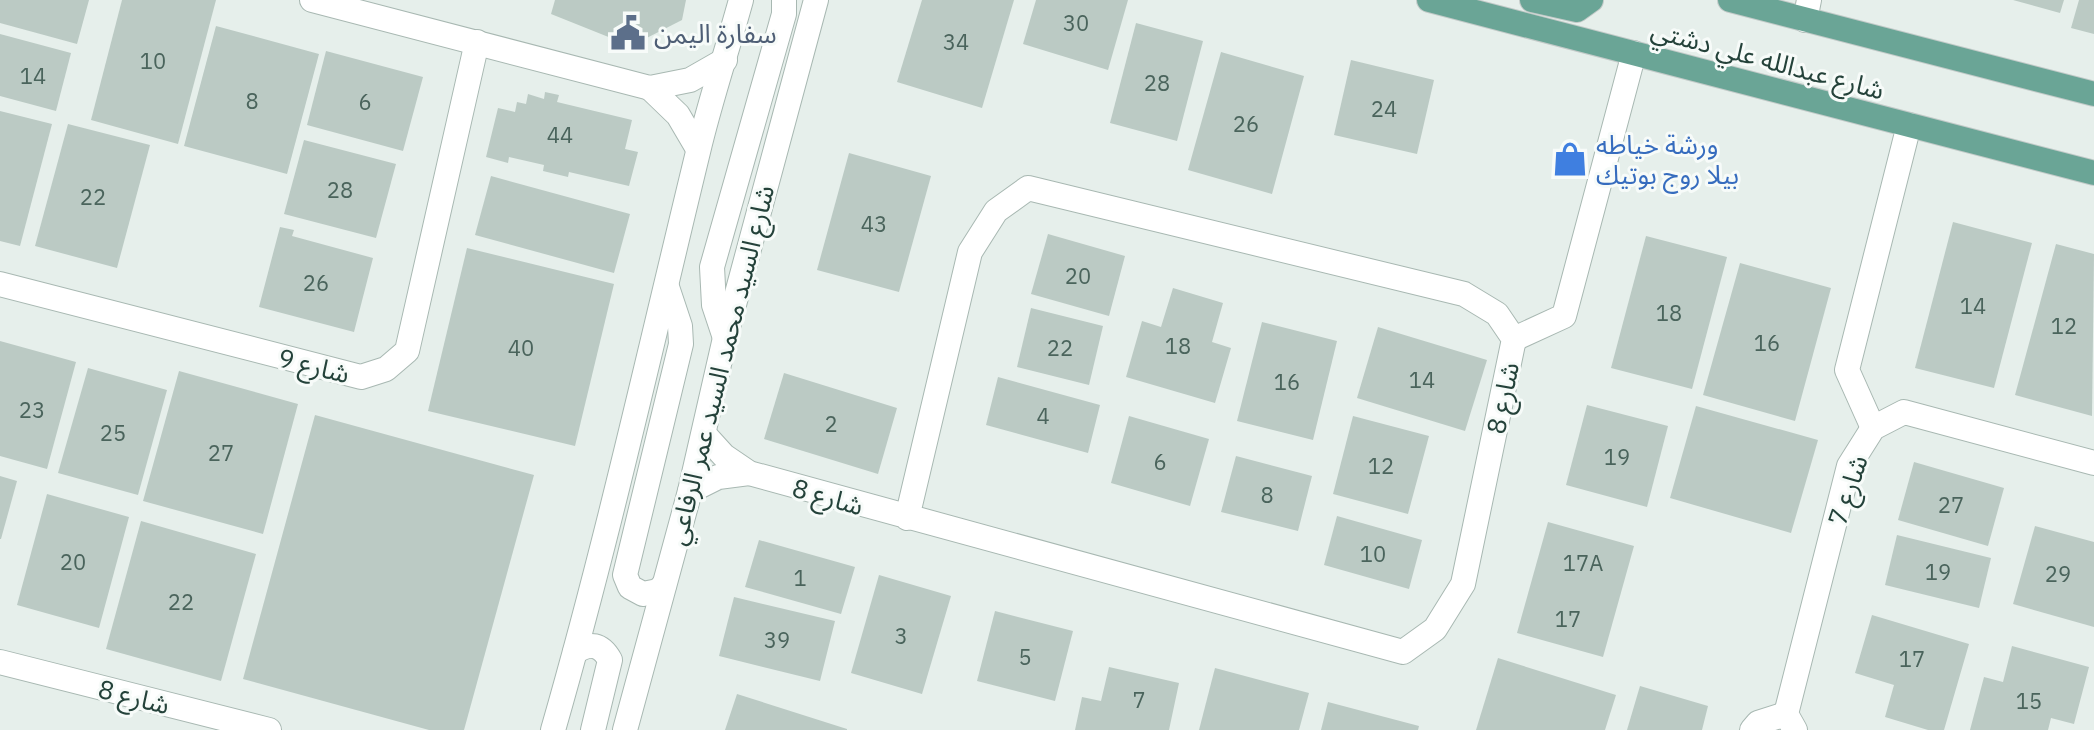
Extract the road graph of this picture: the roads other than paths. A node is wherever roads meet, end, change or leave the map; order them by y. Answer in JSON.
{"nodes":[{"id":1,"x":312,"y":0,"type":"edge"},
{"id":2,"x":741,"y":0,"type":"edge"},
{"id":3,"x":784,"y":0,"type":"edge"},
{"id":4,"x":816,"y":0,"type":"edge"},
{"id":5,"x":1429,"y":0,"type":"edge"},
{"id":6,"x":1532,"y":0,"type":"edge"},
{"id":7,"x":1591,"y":0,"type":"edge"},
{"id":8,"x":1730,"y":0,"type":"edge"},
{"id":9,"x":1807,"y":10,"type":"edge"},
{"id":10,"x":477,"y":42,"type":"junction"},
{"id":11,"x":1634,"y":53,"type":"junction"},
{"id":12,"x":725,"y":60,"type":"junction"},
{"id":13,"x":650,"y":88,"type":"junction"},
{"id":14,"x":2094,"y":94,"type":"edge"},
{"id":15,"x":1909,"y":125,"type":"junction"},
{"id":16,"x":698,"y":149,"type":"junction"},
{"id":17,"x":2094,"y":173,"type":"edge"},
{"id":18,"x":0,"y":284,"type":"edge"},
{"id":19,"x":667,"y":287,"type":"junction"},
{"id":20,"x":725,"y":338,"type":"junction"},
{"id":21,"x":1514,"y":339,"type":"junction"},
{"id":22,"x":1873,"y":428,"type":"junction"},
{"id":23,"x":704,"y":434,"type":"junction"},
{"id":24,"x":2094,"y":463,"type":"edge"},
{"id":25,"x":749,"y":473,"type":"junction"},
{"id":26,"x":690,"y":491,"type":"junction"},
{"id":27,"x":907,"y":518,"type":"junction"},
{"id":28,"x":664,"y":585,"type":"junction"},
{"id":29,"x":575,"y":652,"type":"junction"},
{"id":30,"x":0,"y":662,"type":"edge"},
{"id":31,"x":1791,"y":722,"type":"edge"},
{"id":32,"x":269,"y":730,"type":"edge"},
{"id":33,"x":553,"y":730,"type":"edge"},
{"id":34,"x":593,"y":730,"type":"edge"},
{"id":35,"x":625,"y":730,"type":"edge"},
{"id":36,"x":1752,"y":730,"type":"edge"}],
"edges":[{"from":1,"to":10,"type":"street"},
{"from":2,"to":12,"type":"street"},
{"from":3,"to":20,"type":"street"},
{"from":4,"to":20,"type":"street","name":"شارع السيد محمد السيد عمر الرفاعي"},
{"from":5,"to":11,"type":"main road","name":"شارع عبدالله علي دشتي"},
{"from":6,"to":7,"type":"main road"},
{"from":8,"to":9,"type":"main road","name":"شارع عبدالله علي دشتي"},
{"from":9,"to":14,"type":"main road","name":"شارع عبدالله علي دشتي"},
{"from":10,"to":13,"type":"street"},
{"from":10,"to":18,"type":"street","name":"شارع 9"},
{"from":11,"to":15,"type":"main road","name":"شارع عبدالله علي دشتي"},
{"from":11,"to":21,"type":"street"},
{"from":12,"to":13,"type":"street"},
{"from":12,"to":16,"type":"street"},
{"from":13,"to":16,"type":"street"},
{"from":15,"to":17,"type":"main road","name":"شارع عبدالله علي دشتي"},
{"from":15,"to":22,"type":"street"},
{"from":16,"to":19,"type":"street"},
{"from":19,"to":28,"type":"street"},
{"from":19,"to":29,"type":"street"},
{"from":20,"to":23,"type":"street","name":"شارع السيد محمد السيد عمر الرفاعي"},
{"from":21,"to":27,"type":"street","name":"شارع 8"},
{"from":21,"to":27,"type":"street","name":"شارع 8"},
{"from":22,"to":24,"type":"street","name":"شارع 7"},
{"from":22,"to":31,"type":"street","name":"شارع 7"},
{"from":23,"to":25,"type":"street","name":"شارع 8"},
{"from":23,"to":26,"type":"street","name":"شارع السيد محمد السيد عمر الرفاعي"},
{"from":25,"to":26,"type":"street","name":"شارع 8"},
{"from":25,"to":27,"type":"street","name":"شارع 8"},
{"from":26,"to":28,"type":"street","name":"شارع السيد محمد السيد عمر الرفاعي"},
{"from":28,"to":35,"type":"street","name":"شارع السيد محمد السيد عمر الرفاعي"},
{"from":29,"to":33,"type":"street"},
{"from":29,"to":34,"type":"street"},
{"from":30,"to":32,"type":"street","name":"شارع 8"},
{"from":31,"to":36,"type":"street"}]}
